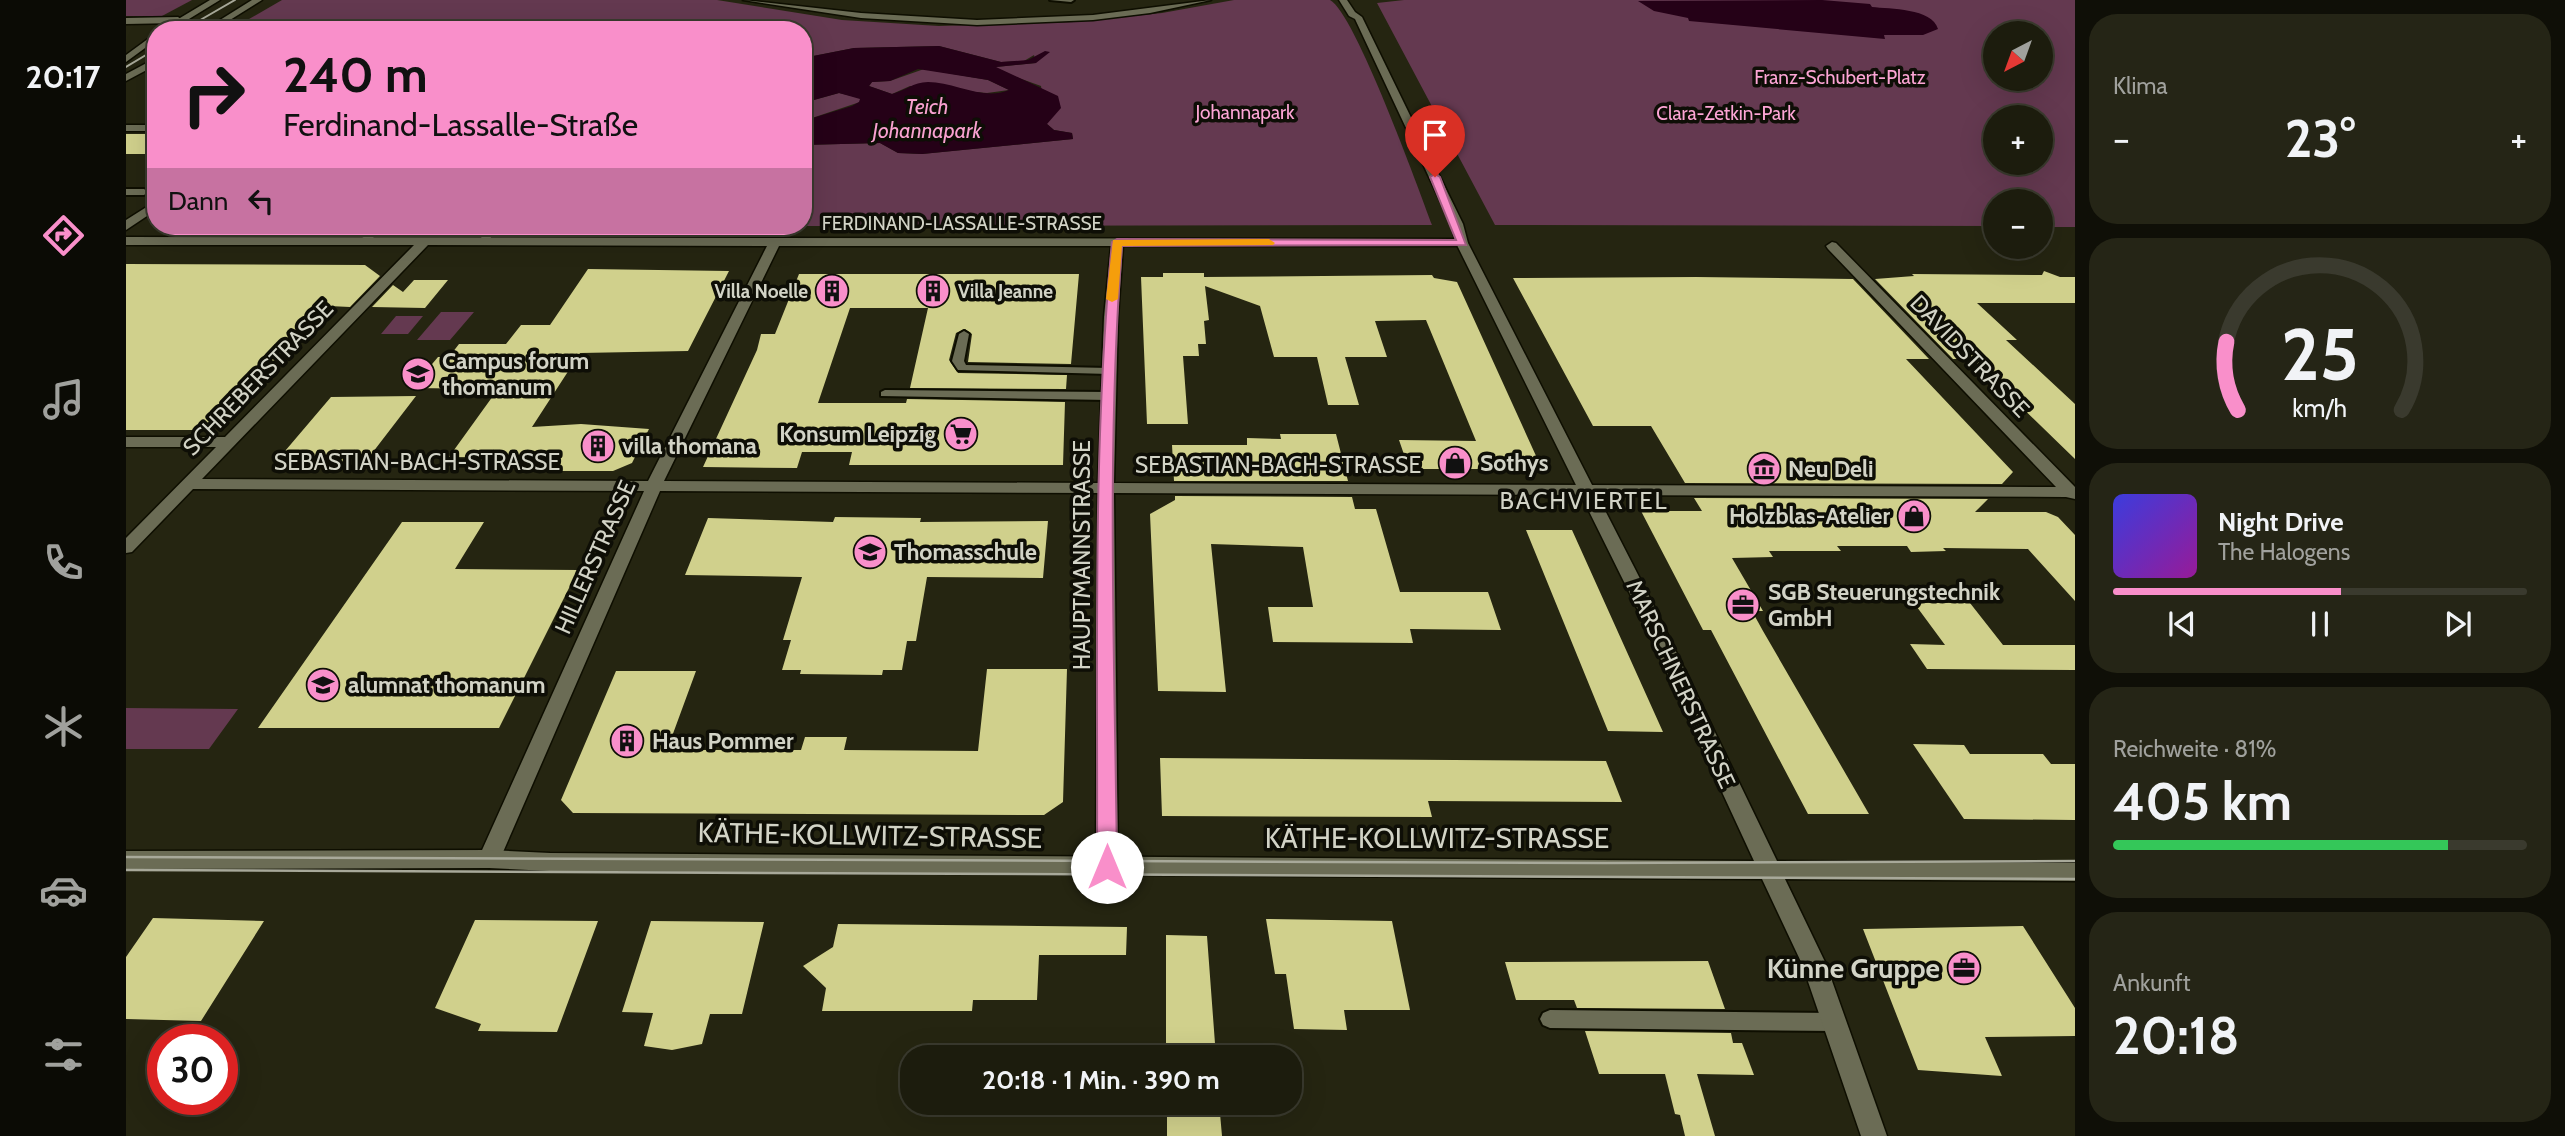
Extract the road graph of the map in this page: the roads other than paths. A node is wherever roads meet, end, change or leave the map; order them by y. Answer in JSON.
{"nodes":[{"id":1,"x":216,"y":0,"type":"edge"},
{"id":2,"x":258,"y":0,"type":"edge"},
{"id":3,"x":747,"y":0,"type":"edge"},
{"id":4,"x":1053,"y":0,"type":"edge"},
{"id":5,"x":1071,"y":0,"type":"edge"},
{"id":6,"x":1208,"y":0,"type":"edge"},
{"id":7,"x":1343,"y":0,"type":"edge"},
{"id":8,"x":1360,"y":5,"type":"dead end"},
{"id":9,"x":1357,"y":17,"type":"junction"},
{"id":10,"x":178,"y":20,"type":"joint"},
{"id":11,"x":126,"y":21,"type":"edge"},
{"id":12,"x":223,"y":21,"type":"edge"},
{"id":13,"x":147,"y":43,"type":"edge"},
{"id":14,"x":126,"y":59,"type":"edge"},
{"id":15,"x":147,"y":66,"type":"edge"},
{"id":16,"x":126,"y":78,"type":"edge"},
{"id":17,"x":126,"y":128,"type":"edge"},
{"id":18,"x":147,"y":128,"type":"edge"},
{"id":19,"x":126,"y":192,"type":"edge"},
{"id":20,"x":144,"y":192,"type":"dead end"},
{"id":21,"x":147,"y":211,"type":"edge"},
{"id":22,"x":126,"y":226,"type":"edge"},
{"id":23,"x":372,"y":235,"type":"edge"},
{"id":24,"x":488,"y":235,"type":"edge"},
{"id":25,"x":126,"y":241,"type":"edge"},
{"id":26,"x":365,"y":241,"type":"junction"},
{"id":27,"x":484,"y":241,"type":"junction"},
{"id":28,"x":424,"y":242,"type":"junction"},
{"id":29,"x":1117,"y":242,"type":"junction"},
{"id":30,"x":774,"y":243,"type":"junction"},
{"id":31,"x":1462,"y":243,"type":"junction"},
{"id":32,"x":1832,"y":246,"type":"dead end"},
{"id":33,"x":964,"y":334,"type":"dead end"},
{"id":34,"x":1109,"y":371,"type":"junction"},
{"id":35,"x":885,"y":394,"type":"dead end"},
{"id":36,"x":1108,"y":396,"type":"junction"},
{"id":37,"x":126,"y":442,"type":"edge"},
{"id":38,"x":226,"y":442,"type":"junction"},
{"id":39,"x":186,"y":484,"type":"junction"},
{"id":40,"x":654,"y":486,"type":"junction"},
{"id":41,"x":1106,"y":487,"type":"junction"},
{"id":42,"x":1585,"y":488,"type":"junction"},
{"id":43,"x":2073,"y":494,"type":"edge"},
{"id":44,"x":126,"y":548,"type":"edge"},
{"id":45,"x":489,"y":859,"type":"junction"},
{"id":46,"x":126,"y":860,"type":"edge"},
{"id":47,"x":1107,"y":867,"type":"junction"},
{"id":48,"x":1769,"y":868,"type":"junction"},
{"id":49,"x":2075,"y":872,"type":"edge"},
{"id":50,"x":1550,"y":1019,"type":"dead end"},
{"id":51,"x":1835,"y":1022,"type":"junction"},
{"id":52,"x":1874,"y":1136,"type":"edge"}],
"edges":[{"from":1,"to":10,"type":"street"},
{"from":2,"to":12,"type":"street"},
{"from":3,"to":6,"type":"street"},
{"from":4,"to":5,"type":"lane"},
{"from":7,"to":9,"type":"street","name":"MARSCHNERSTRASSE"},
{"from":8,"to":9,"type":"street"},
{"from":9,"to":31,"type":"street","name":"MARSCHNERSTRASSE"},
{"from":10,"to":11,"type":"street"},
{"from":13,"to":14,"type":"street"},
{"from":15,"to":16,"type":"street"},
{"from":17,"to":18,"type":"street"},
{"from":19,"to":20,"type":"lane"},
{"from":21,"to":22,"type":"street"},
{"from":23,"to":26,"type":"lane"},
{"from":24,"to":27,"type":"lane"},
{"from":25,"to":26,"type":"street","name":"FERDINAND-LASSALLE-STRASSE"},
{"from":26,"to":28,"type":"street","name":"FERDINAND-LASSALLE-STRASSE"},
{"from":27,"to":28,"type":"street","name":"FERDINAND-LASSALLE-STRASSE"},
{"from":27,"to":30,"type":"street","name":"FERDINAND-LASSALLE-STRASSE"},
{"from":28,"to":38,"type":"street","name":"SCHREBERSTRASSE"},
{"from":29,"to":30,"type":"street","name":"FERDINAND-LASSALLE-STRASSE"},
{"from":29,"to":31,"type":"street","name":"FERDINAND-LASSALLE-STRASSE"},
{"from":29,"to":34,"type":"street","name":"HAUPTMANNSTRASSE"},
{"from":30,"to":40,"type":"street","name":"HILLERSTRASSE"},
{"from":31,"to":42,"type":"street","name":"MARSCHNERSTRASSE"},
{"from":32,"to":43,"type":"street","name":"DAVIDSTRASSE"},
{"from":33,"to":34,"type":"lane"},
{"from":34,"to":36,"type":"street","name":"HAUPTMANNSTRASSE"},
{"from":35,"to":36,"type":"lane"},
{"from":36,"to":41,"type":"street","name":"HAUPTMANNSTRASSE"},
{"from":37,"to":38,"type":"street"},
{"from":38,"to":39,"type":"street","name":"SCHREBERSTRASSE"},
{"from":39,"to":40,"type":"street","name":"SEBASTIAN-BACH-STRASSE"},
{"from":39,"to":44,"type":"street","name":"SCHREBERSTRASSE"},
{"from":40,"to":41,"type":"street","name":"SEBASTIAN-BACH-STRASSE"},
{"from":40,"to":45,"type":"street","name":"HILLERSTRASSE"},
{"from":41,"to":42,"type":"street","name":"SEBASTIAN-BACH-STRASSE"},
{"from":41,"to":47,"type":"street","name":"HAUPTMANNSTRASSE"},
{"from":42,"to":43,"type":"street","name":"SEBASTIAN-BACH-STRASSE"},
{"from":42,"to":48,"type":"street","name":"MARSCHNERSTRASSE"},
{"from":45,"to":46,"type":"street","name":"KÄTHE-KOLLWITZ-STRASSE"},
{"from":45,"to":47,"type":"street","name":"KÄTHE-KOLLWITZ-STRASSE"},
{"from":47,"to":48,"type":"street","name":"KÄTHE-KOLLWITZ-STRASSE"},
{"from":48,"to":49,"type":"street","name":"KÄTHE-KOLLWITZ-STRASSE"},
{"from":48,"to":51,"type":"street","name":"MARSCHNERSTRASSE"},
{"from":50,"to":51,"type":"lane"},
{"from":51,"to":52,"type":"street","name":"MARSCHNERSTRASSE"}]}
